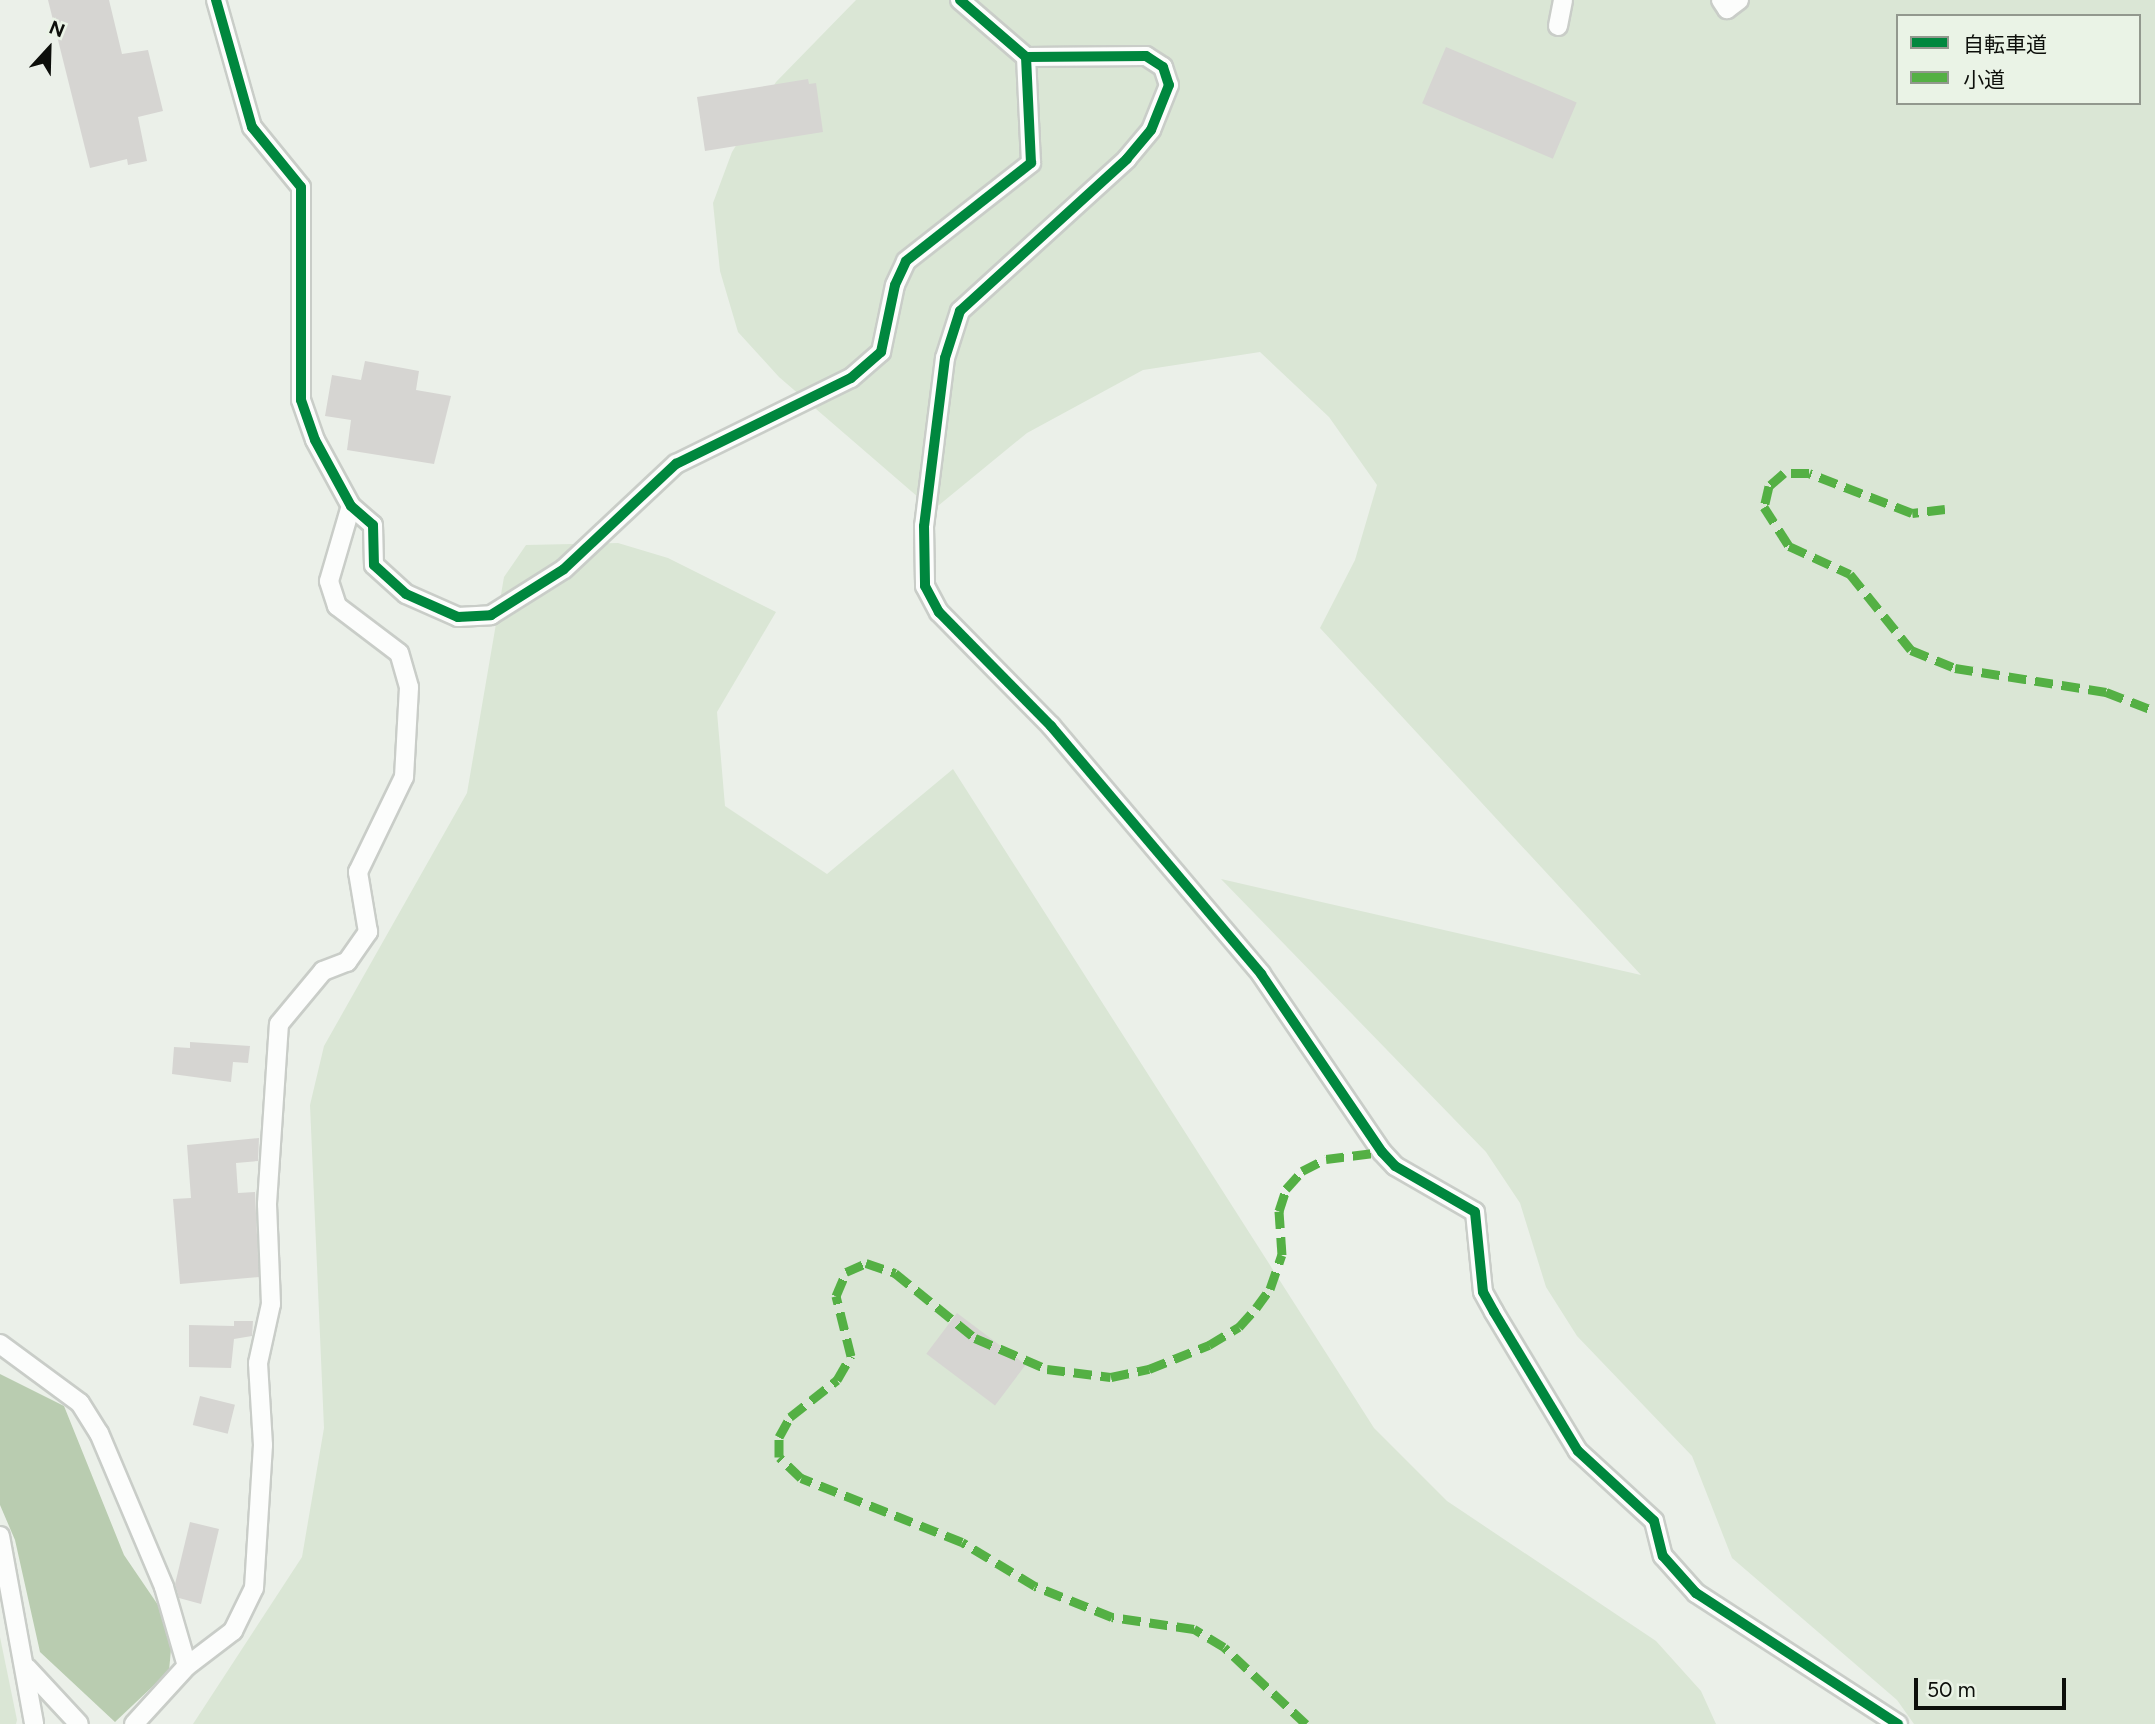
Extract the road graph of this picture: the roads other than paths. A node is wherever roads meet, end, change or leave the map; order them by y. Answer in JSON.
{"nodes":[{"id":1,"x":216,"y":0,"type":"edge"},
{"id":2,"x":960,"y":0,"type":"edge"},
{"id":3,"x":1563,"y":0,"type":"edge"},
{"id":4,"x":1721,"y":0,"type":"edge"},
{"id":5,"x":1739,"y":0,"type":"edge"},
{"id":6,"x":1558,"y":26,"type":"dead end"},
{"id":7,"x":1026,"y":57,"type":"junction"},
{"id":8,"x":351,"y":506,"type":"junction"},
{"id":9,"x":0,"y":1344,"type":"edge"},
{"id":10,"x":0,"y":1536,"type":"edge"},
{"id":11,"x":187,"y":1666,"type":"junction"},
{"id":12,"x":27,"y":1668,"type":"junction"},
{"id":13,"x":34,"y":1724,"type":"edge"},
{"id":14,"x":79,"y":1724,"type":"edge"},
{"id":15,"x":134,"y":1724,"type":"edge"},
{"id":16,"x":1898,"y":1724,"type":"edge"}],
"edges":[{"from":1,"to":8,"type":"street"},
{"from":2,"to":7,"type":"street"},
{"from":3,"to":6,"type":"street"},
{"from":4,"to":5,"type":"street"},
{"from":7,"to":8,"type":"street"},
{"from":7,"to":16,"type":"street"},
{"from":8,"to":11,"type":"street"},
{"from":9,"to":11,"type":"street"},
{"from":10,"to":12,"type":"street"},
{"from":11,"to":15,"type":"street"},
{"from":12,"to":13,"type":"street"},
{"from":12,"to":14,"type":"street"}]}
